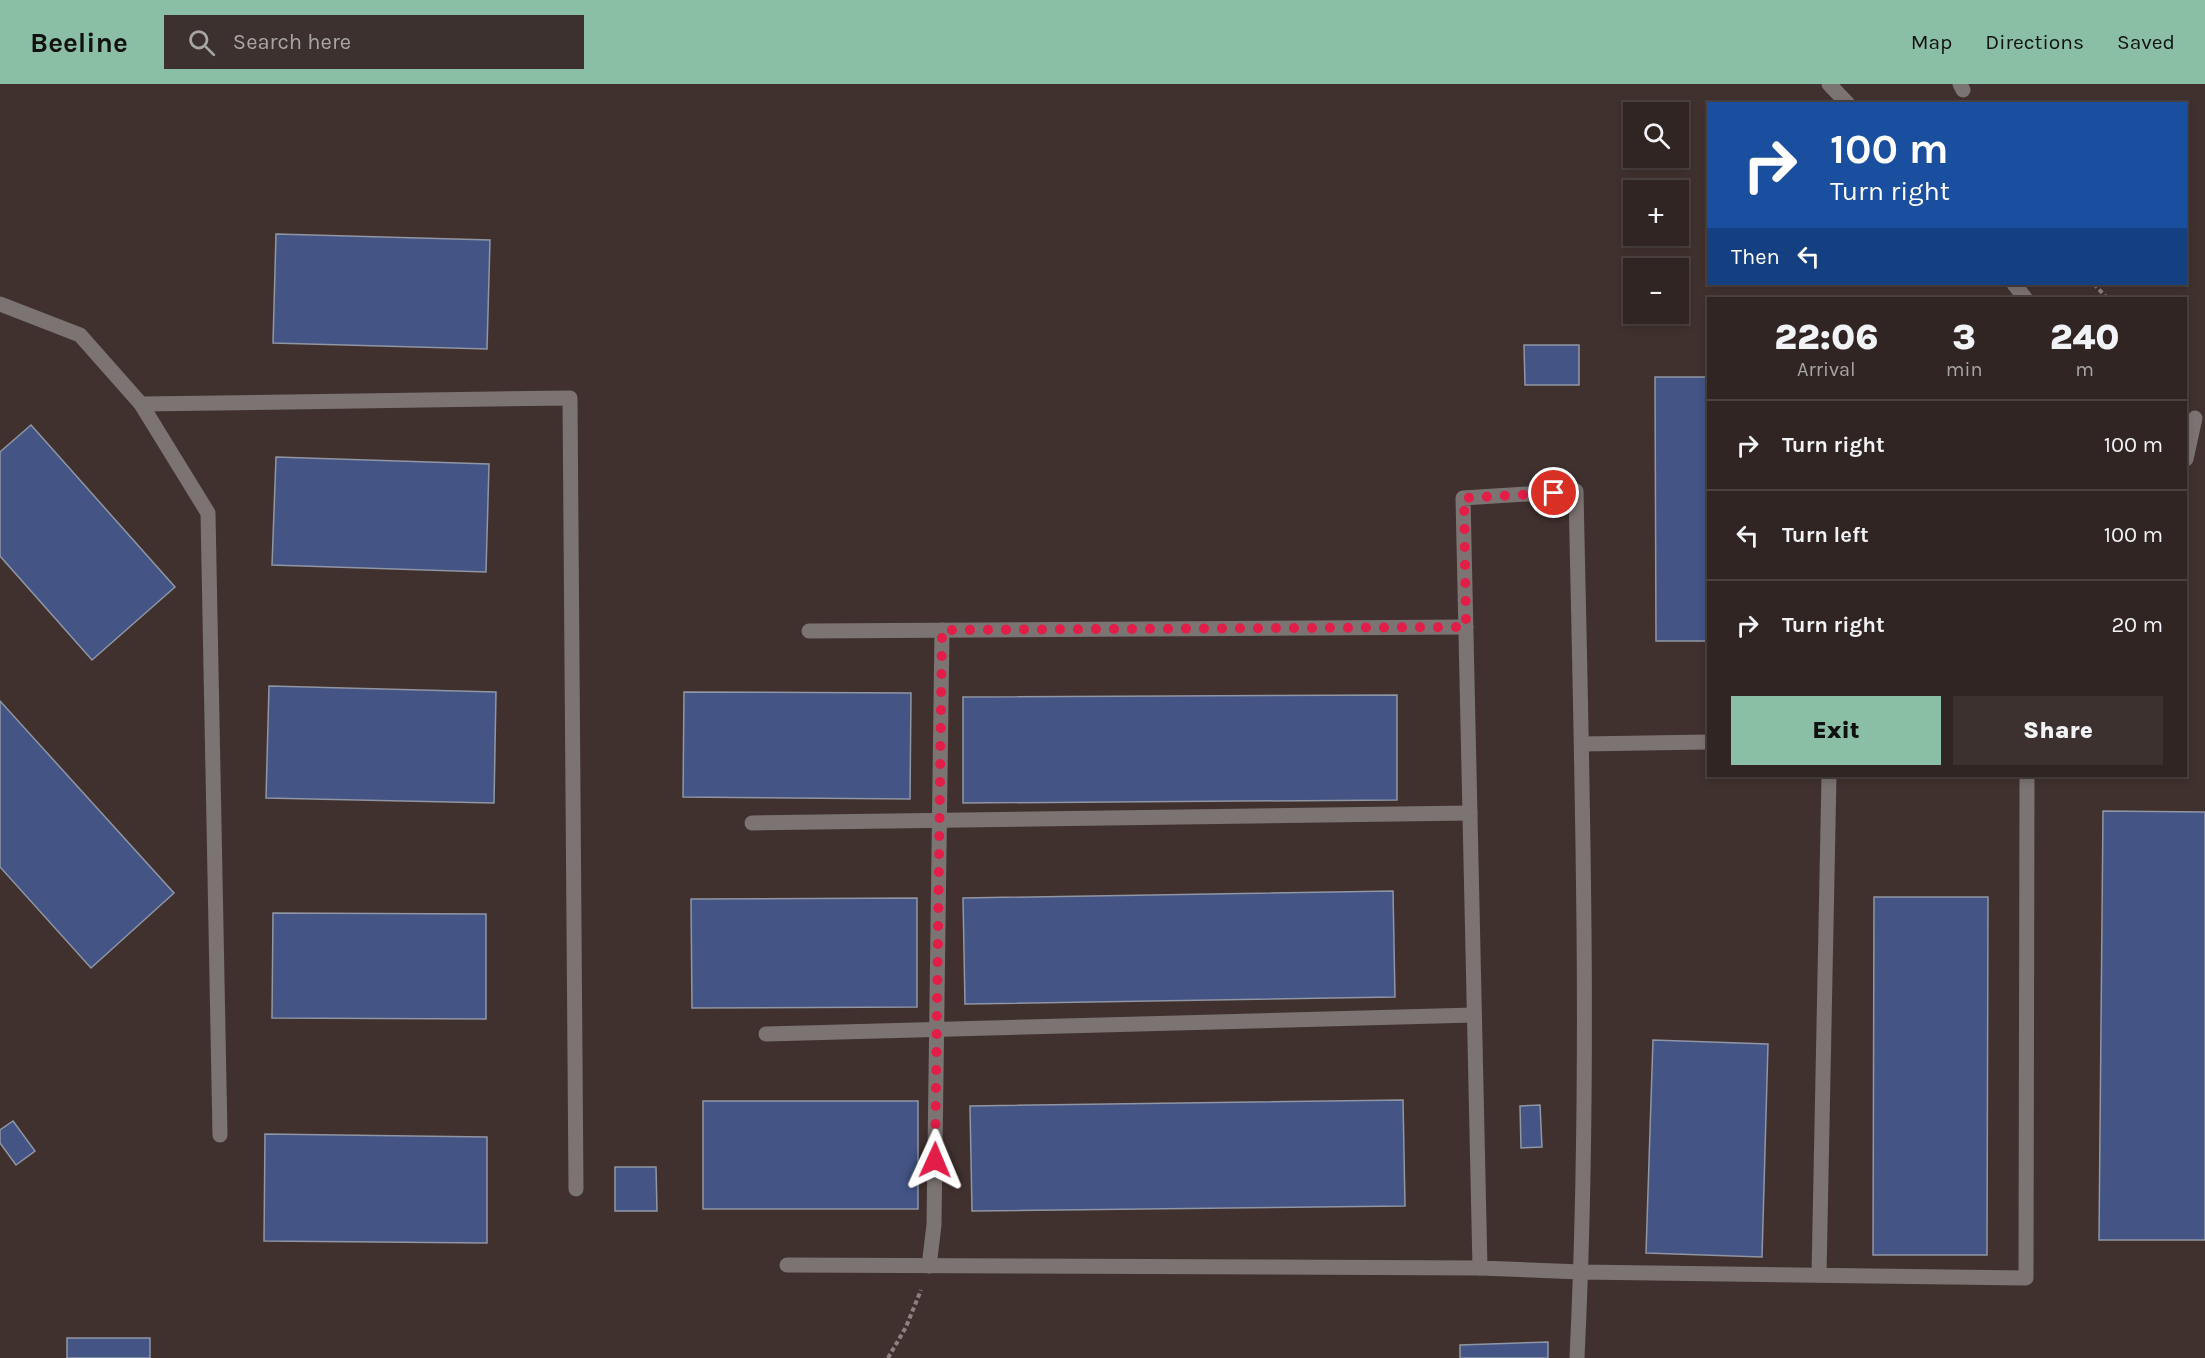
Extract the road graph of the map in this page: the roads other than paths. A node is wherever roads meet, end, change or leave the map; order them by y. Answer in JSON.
{"nodes":[{"id":1,"x":1829,"y":84,"type":"edge"},
{"id":2,"x":1846,"y":102,"type":"edge"},
{"id":3,"x":2015,"y":285,"type":"edge"},
{"id":4,"x":2024,"y":297,"type":"edge"},
{"id":5,"x":0,"y":304,"type":"edge"},
{"id":6,"x":141,"y":404,"type":"junction"},
{"id":7,"x":2195,"y":418,"type":"edge"},
{"id":8,"x":2187,"y":454,"type":"edge"},
{"id":9,"x":1466,"y":627,"type":"junction"},
{"id":10,"x":942,"y":630,"type":"junction"},
{"id":11,"x":808,"y":631,"type":"dead end"},
{"id":12,"x":1707,"y":742,"type":"edge"},
{"id":13,"x":1582,"y":744,"type":"junction"},
{"id":14,"x":1829,"y":777,"type":"edge"},
{"id":15,"x":2027,"y":777,"type":"edge"},
{"id":16,"x":1470,"y":813,"type":"junction"},
{"id":17,"x":940,"y":820,"type":"junction"},
{"id":18,"x":752,"y":823,"type":"dead end"},
{"id":19,"x":1474,"y":1015,"type":"junction"},
{"id":20,"x":937,"y":1029,"type":"junction"},
{"id":21,"x":766,"y":1034,"type":"dead end"},
{"id":22,"x":220,"y":1135,"type":"dead end"},
{"id":23,"x":576,"y":1189,"type":"dead end"},
{"id":24,"x":788,"y":1265,"type":"dead end"},
{"id":25,"x":929,"y":1266,"type":"junction"},
{"id":26,"x":1480,"y":1268,"type":"junction"},
{"id":27,"x":1581,"y":1272,"type":"junction"},
{"id":28,"x":1819,"y":1275,"type":"junction"},
{"id":29,"x":1577,"y":1358,"type":"edge"}],
"edges":[{"from":1,"to":2,"type":"street"},
{"from":3,"to":4,"type":"street"},
{"from":5,"to":6,"type":"street"},
{"from":6,"to":22,"type":"street"},
{"from":6,"to":23,"type":"street"},
{"from":7,"to":8,"type":"street"},
{"from":9,"to":10,"type":"street"},
{"from":9,"to":13,"type":"street"},
{"from":9,"to":16,"type":"street"},
{"from":10,"to":11,"type":"street"},
{"from":10,"to":17,"type":"street"},
{"from":12,"to":13,"type":"street"},
{"from":13,"to":27,"type":"street"},
{"from":14,"to":28,"type":"street"},
{"from":15,"to":28,"type":"street"},
{"from":16,"to":17,"type":"street"},
{"from":16,"to":19,"type":"street"},
{"from":17,"to":18,"type":"street"},
{"from":17,"to":20,"type":"street"},
{"from":19,"to":20,"type":"street"},
{"from":19,"to":26,"type":"street"},
{"from":20,"to":21,"type":"street"},
{"from":20,"to":25,"type":"street"},
{"from":24,"to":25,"type":"street"},
{"from":25,"to":26,"type":"street"},
{"from":26,"to":27,"type":"street"},
{"from":27,"to":28,"type":"street"},
{"from":27,"to":29,"type":"street"}]}
